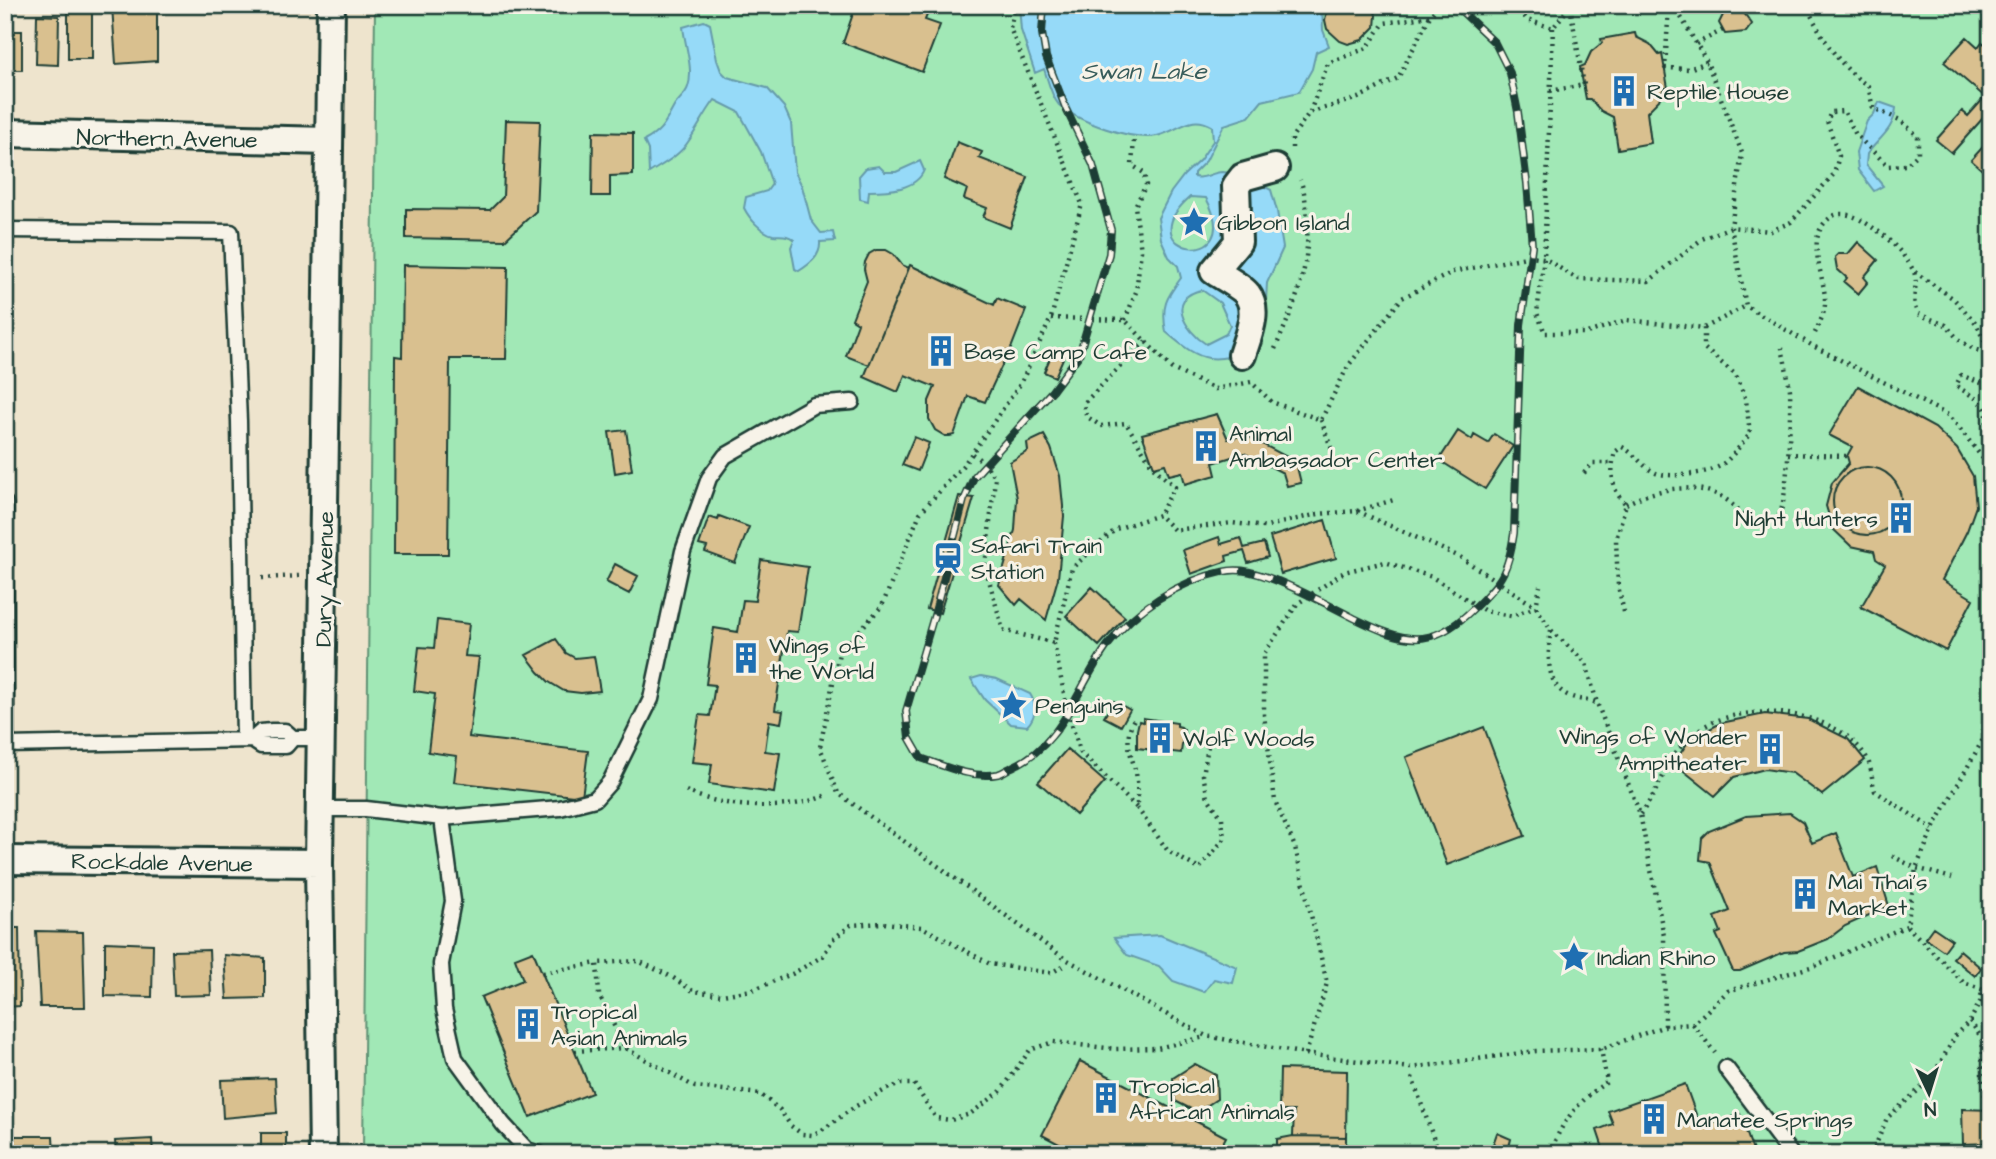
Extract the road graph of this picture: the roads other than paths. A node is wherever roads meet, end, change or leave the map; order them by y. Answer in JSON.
{"nodes":[{"id":1,"x":331,"y":5,"type":"edge"},
{"id":2,"x":5,"y":134,"type":"edge"},
{"id":3,"x":329,"y":141,"type":"junction"},
{"id":4,"x":1288,"y":164,"type":"road end"},
{"id":5,"x":5,"y":230,"type":"edge"},
{"id":6,"x":1250,"y":365,"type":"road end"},
{"id":7,"x":852,"y":402,"type":"dead end"},
{"id":8,"x":5,"y":503,"type":"edge"},
{"id":9,"x":321,"y":738,"type":"junction"},
{"id":10,"x":248,"y":740,"type":"junction"},
{"id":11,"x":321,"y":809,"type":"junction"},
{"id":12,"x":442,"y":818,"type":"junction"},
{"id":13,"x":5,"y":860,"type":"edge"},
{"id":14,"x":319,"y":863,"type":"junction"},
{"id":15,"x":1726,"y":1068,"type":"road end"},
{"id":16,"x":323,"y":1154,"type":"edge"},
{"id":17,"x":540,"y":1154,"type":"edge"},
{"id":18,"x":1791,"y":1154,"type":"edge"}],
"edges":[{"from":1,"to":3,"type":"street","name":"Dury Avenue"},
{"from":2,"to":3,"type":"street","name":"Northern Avenue"},
{"from":3,"to":9,"type":"street","name":"Dury Avenue"},
{"from":4,"to":6,"type":"street"},
{"from":5,"to":10,"type":"lane"},
{"from":7,"to":12,"type":"lane"},
{"from":8,"to":10,"type":"lane"},
{"from":9,"to":10,"type":"lane"},
{"from":9,"to":11,"type":"street","name":"Dury Avenue"},
{"from":11,"to":12,"type":"lane"},
{"from":11,"to":14,"type":"street","name":"Dury Avenue"},
{"from":12,"to":17,"type":"lane"},
{"from":13,"to":14,"type":"street","name":"Rockdale Avenue"},
{"from":14,"to":16,"type":"street","name":"Dury Avenue"},
{"from":15,"to":18,"type":"lane"}]}
